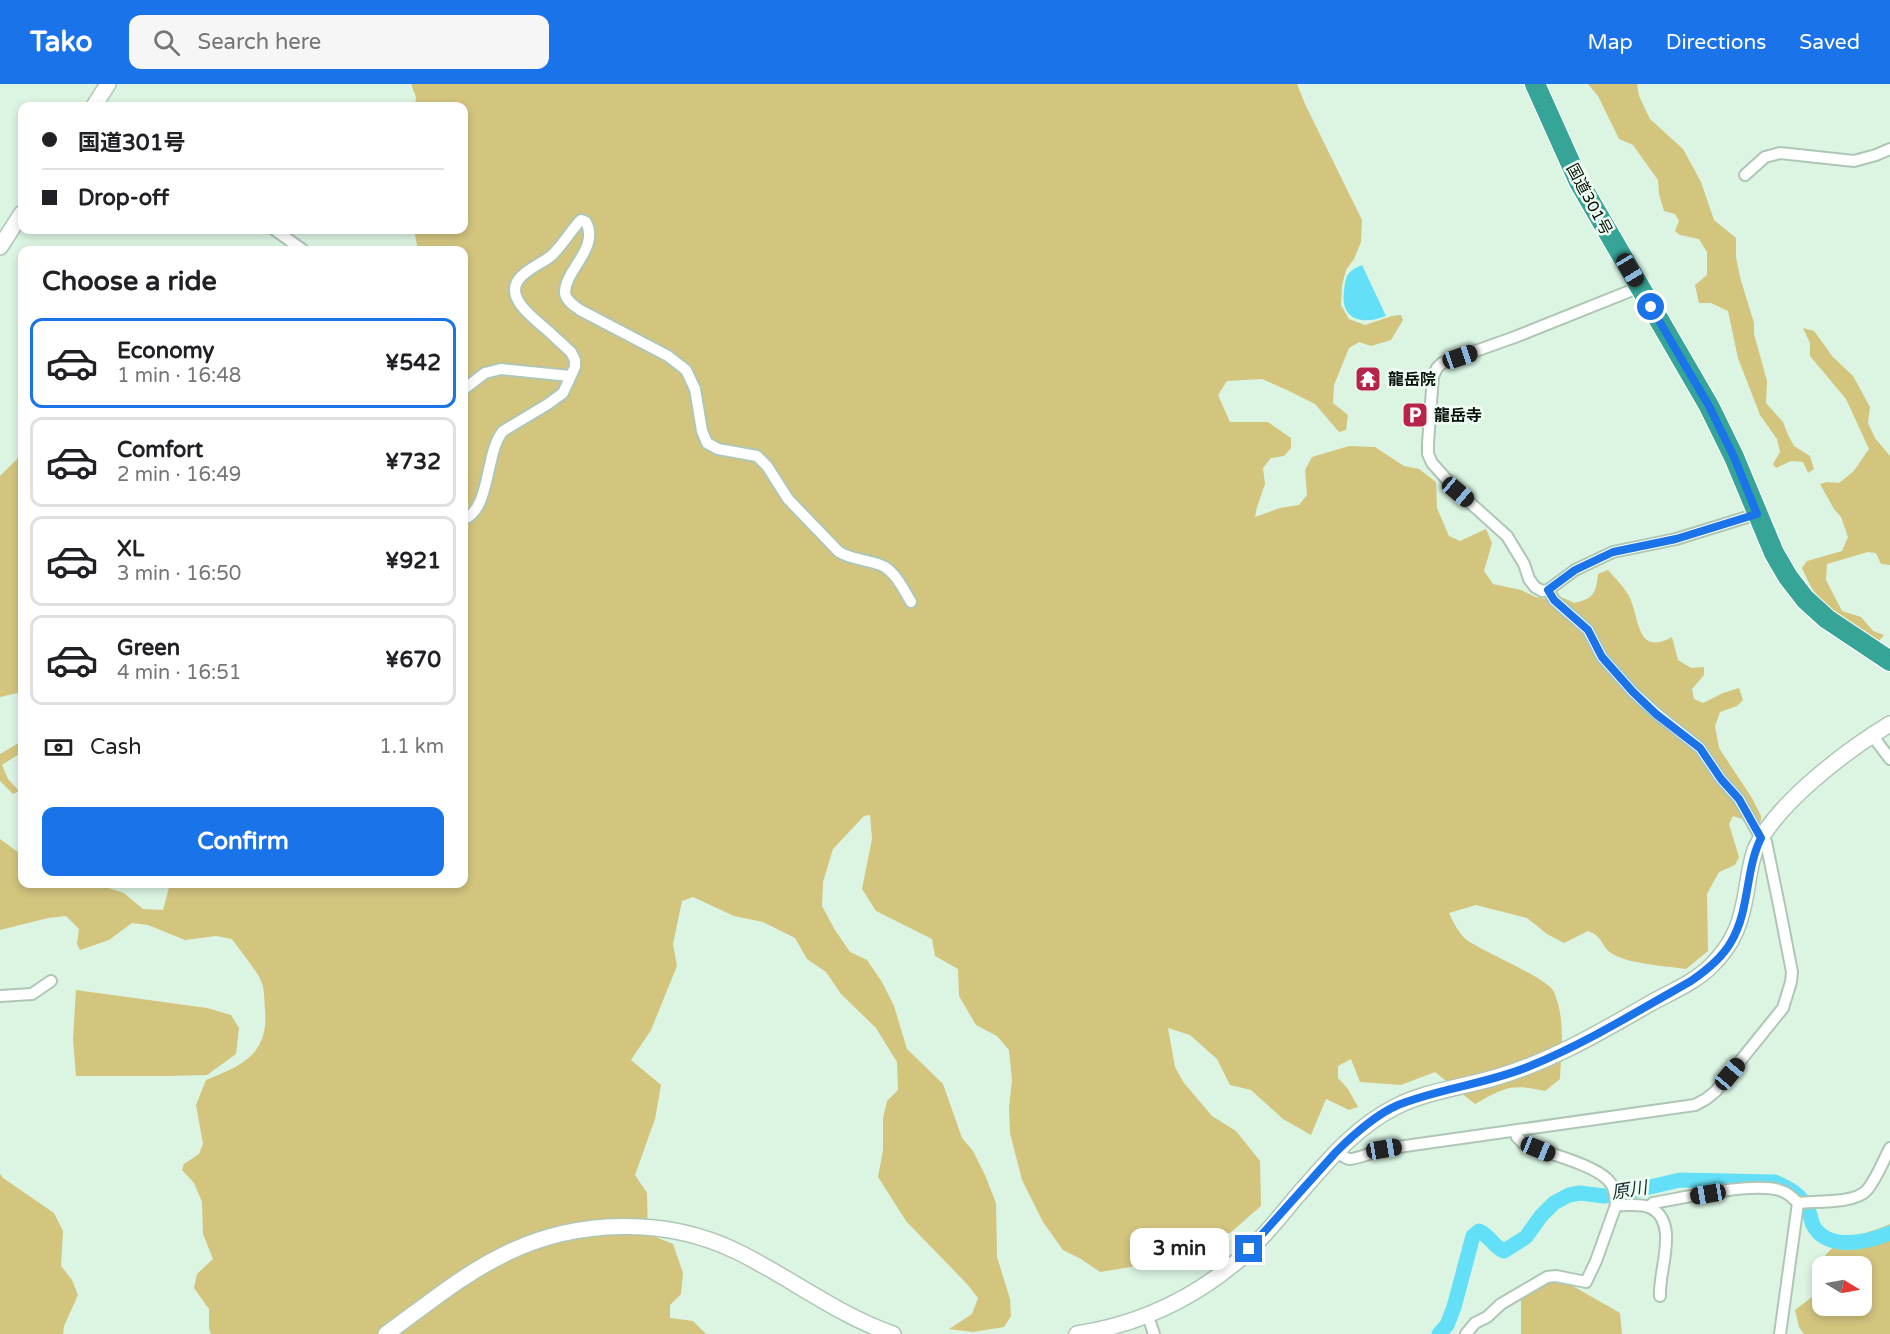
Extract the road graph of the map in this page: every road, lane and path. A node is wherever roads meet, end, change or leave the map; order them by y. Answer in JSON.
{"nodes":[{"id":1,"x":108,"y":84,"type":"edge"},
{"id":2,"x":1535,"y":84,"type":"edge"},
{"id":3,"x":97,"y":102,"type":"edge"},
{"id":4,"x":1890,"y":149,"type":"edge"},
{"id":5,"x":1745,"y":175,"type":"dead end"},
{"id":6,"x":18,"y":219,"type":"edge"},
{"id":7,"x":281,"y":234,"type":"edge"},
{"id":8,"x":297,"y":246,"type":"edge"},
{"id":9,"x":0,"y":247,"type":"edge"},
{"id":10,"x":1640,"y":287,"type":"junction"},
{"id":11,"x":570,"y":376,"type":"junction"},
{"id":12,"x":468,"y":386,"type":"edge"},
{"id":13,"x":1757,"y":514,"type":"junction"},
{"id":14,"x":468,"y":518,"type":"edge"},
{"id":15,"x":1548,"y":590,"type":"junction"},
{"id":16,"x":911,"y":602,"type":"dead end"},
{"id":17,"x":1890,"y":661,"type":"edge"},
{"id":18,"x":1890,"y":724,"type":"edge"},
{"id":19,"x":1872,"y":735,"type":"junction"},
{"id":20,"x":1890,"y":759,"type":"edge"},
{"id":21,"x":1761,"y":838,"type":"junction"},
{"id":22,"x":51,"y":981,"type":"dead end"},
{"id":23,"x":0,"y":996,"type":"edge"},
{"id":24,"x":1515,"y":1131,"type":"junction"},
{"id":25,"x":1890,"y":1148,"type":"edge"},
{"id":26,"x":1336,"y":1152,"type":"junction"},
{"id":27,"x":1615,"y":1198,"type":"junction"},
{"id":28,"x":1802,"y":1202,"type":"junction"},
{"id":29,"x":1649,"y":1207,"type":"junction"},
{"id":30,"x":1660,"y":1296,"type":"dead end"},
{"id":31,"x":1148,"y":1316,"type":"junction"},
{"id":32,"x":386,"y":1334,"type":"edge"},
{"id":33,"x":893,"y":1334,"type":"edge"},
{"id":34,"x":1077,"y":1334,"type":"edge"},
{"id":35,"x":1154,"y":1334,"type":"edge"},
{"id":36,"x":1466,"y":1334,"type":"edge"},
{"id":37,"x":1780,"y":1334,"type":"edge"}],
"edges":[{"from":1,"to":3,"type":"street"},
{"from":2,"to":10,"type":"highway","name":"国道301号"},
{"from":4,"to":5,"type":"street"},
{"from":6,"to":9,"type":"street"},
{"from":7,"to":8,"type":"street"},
{"from":10,"to":13,"type":"highway","name":"国道301号"},
{"from":10,"to":15,"type":"street"},
{"from":11,"to":12,"type":"street"},
{"from":11,"to":14,"type":"street"},
{"from":11,"to":16,"type":"street"},
{"from":13,"to":15,"type":"street"},
{"from":13,"to":17,"type":"highway","name":"国道301号"},
{"from":15,"to":21,"type":"street"},
{"from":18,"to":19,"type":"street"},
{"from":19,"to":20,"type":"street"},
{"from":19,"to":21,"type":"street"},
{"from":21,"to":24,"type":"street"},
{"from":21,"to":26,"type":"street"},
{"from":22,"to":23,"type":"street"},
{"from":24,"to":26,"type":"street"},
{"from":24,"to":27,"type":"street"},
{"from":25,"to":28,"type":"street"},
{"from":26,"to":31,"type":"street"},
{"from":27,"to":29,"type":"street"},
{"from":27,"to":36,"type":"street"},
{"from":28,"to":29,"type":"street"},
{"from":28,"to":37,"type":"street"},
{"from":29,"to":30,"type":"street"},
{"from":31,"to":34,"type":"street"},
{"from":31,"to":35,"type":"street"},
{"from":32,"to":33,"type":"street"}]}
